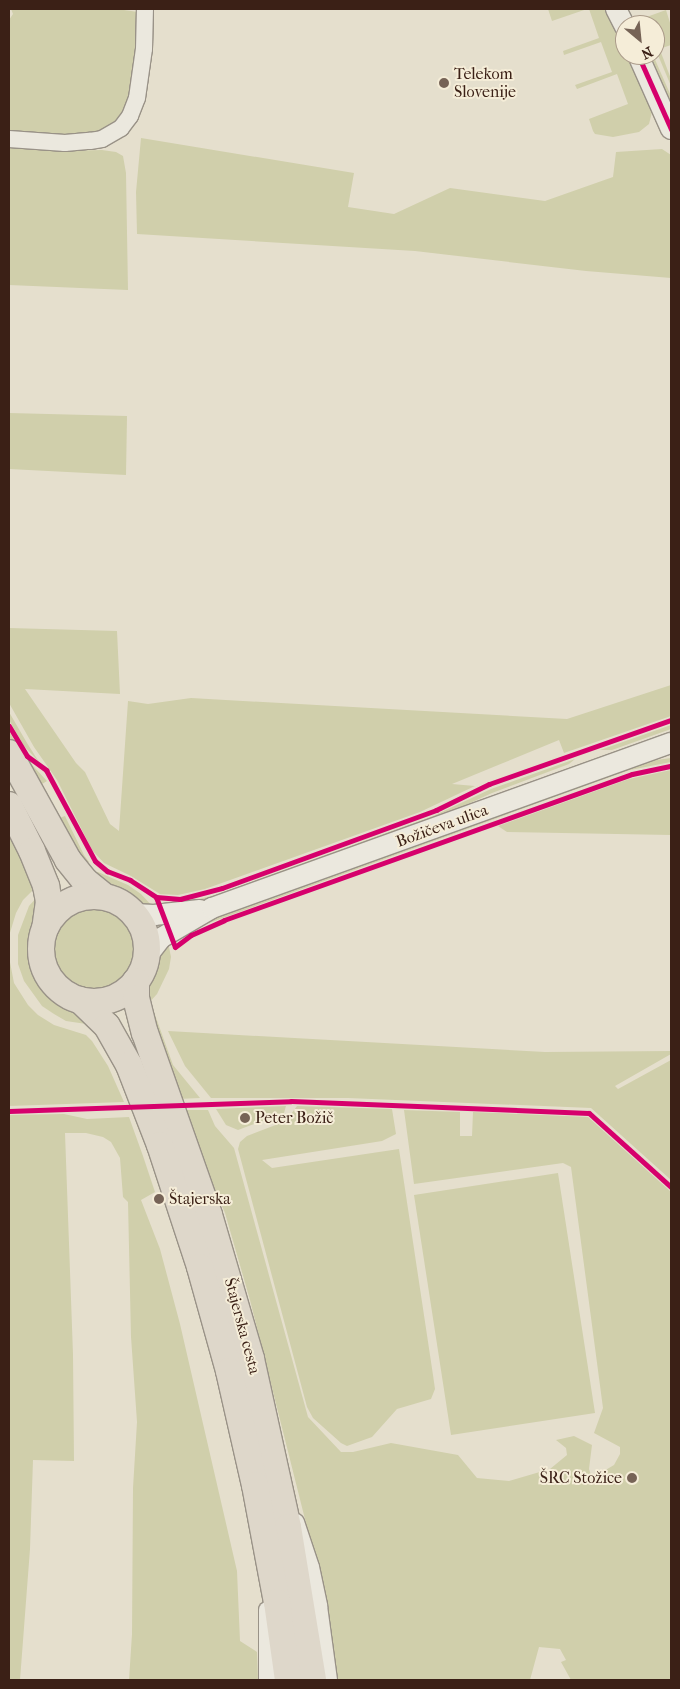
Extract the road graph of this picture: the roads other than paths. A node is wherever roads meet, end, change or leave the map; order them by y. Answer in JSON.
{"nodes":[{"id":1,"x":146,"y":9,"type":"edge"},
{"id":2,"x":642,"y":65,"type":"edge"},
{"id":3,"x":671,"y":129,"type":"edge"},
{"id":4,"x":9,"y":138,"type":"edge"},
{"id":5,"x":671,"y":743,"type":"edge"},
{"id":6,"x":9,"y":754,"type":"edge"},
{"id":7,"x":9,"y":805,"type":"edge"},
{"id":8,"x":105,"y":897,"type":"junction"},
{"id":9,"x":212,"y":908,"type":"junction"},
{"id":10,"x":134,"y":914,"type":"junction"},
{"id":11,"x":45,"y":928,"type":"junction"},
{"id":12,"x":146,"y":956,"type":"junction"},
{"id":13,"x":136,"y":981,"type":"junction"},
{"id":14,"x":80,"y":1000,"type":"junction"},
{"id":15,"x":280,"y":1484,"type":"junction"},
{"id":16,"x":272,"y":1570,"type":"junction"},
{"id":17,"x":267,"y":1680,"type":"edge"},
{"id":18,"x":288,"y":1680,"type":"edge"},
{"id":19,"x":313,"y":1680,"type":"edge"},
{"id":20,"x":329,"y":1680,"type":"edge"}],
"edges":[{"from":1,"to":4,"type":"street"},
{"from":2,"to":3,"type":"street"},
{"from":5,"to":9,"type":"street","name":"Božičeva ulica"},
{"from":6,"to":8,"type":"main road","name":"Štajerska cesta"},
{"from":7,"to":11,"type":"main road","name":"Štajerska cesta"},
{"from":8,"to":10,"type":"main road","name":"Štajerska cesta"},
{"from":8,"to":11,"type":"main road","name":"Štajerska cesta"},
{"from":9,"to":10,"type":"street","name":"Božičeva ulica"},
{"from":9,"to":12,"type":"street","name":"Božičeva ulica"},
{"from":10,"to":12,"type":"main road","name":"Štajerska cesta"},
{"from":11,"to":14,"type":"main road","name":"Štajerska cesta"},
{"from":12,"to":13,"type":"main road","name":"Štajerska cesta"},
{"from":13,"to":14,"type":"main road","name":"Štajerska cesta"},
{"from":13,"to":15,"type":"main road","name":"Štajerska cesta"},
{"from":14,"to":16,"type":"main road","name":"Štajerska cesta"},
{"from":15,"to":19,"type":"main road","name":"Štajerska cesta"},
{"from":15,"to":20,"type":"street"},
{"from":16,"to":17,"type":"street"},
{"from":16,"to":18,"type":"main road","name":"Štajerska cesta"}]}
